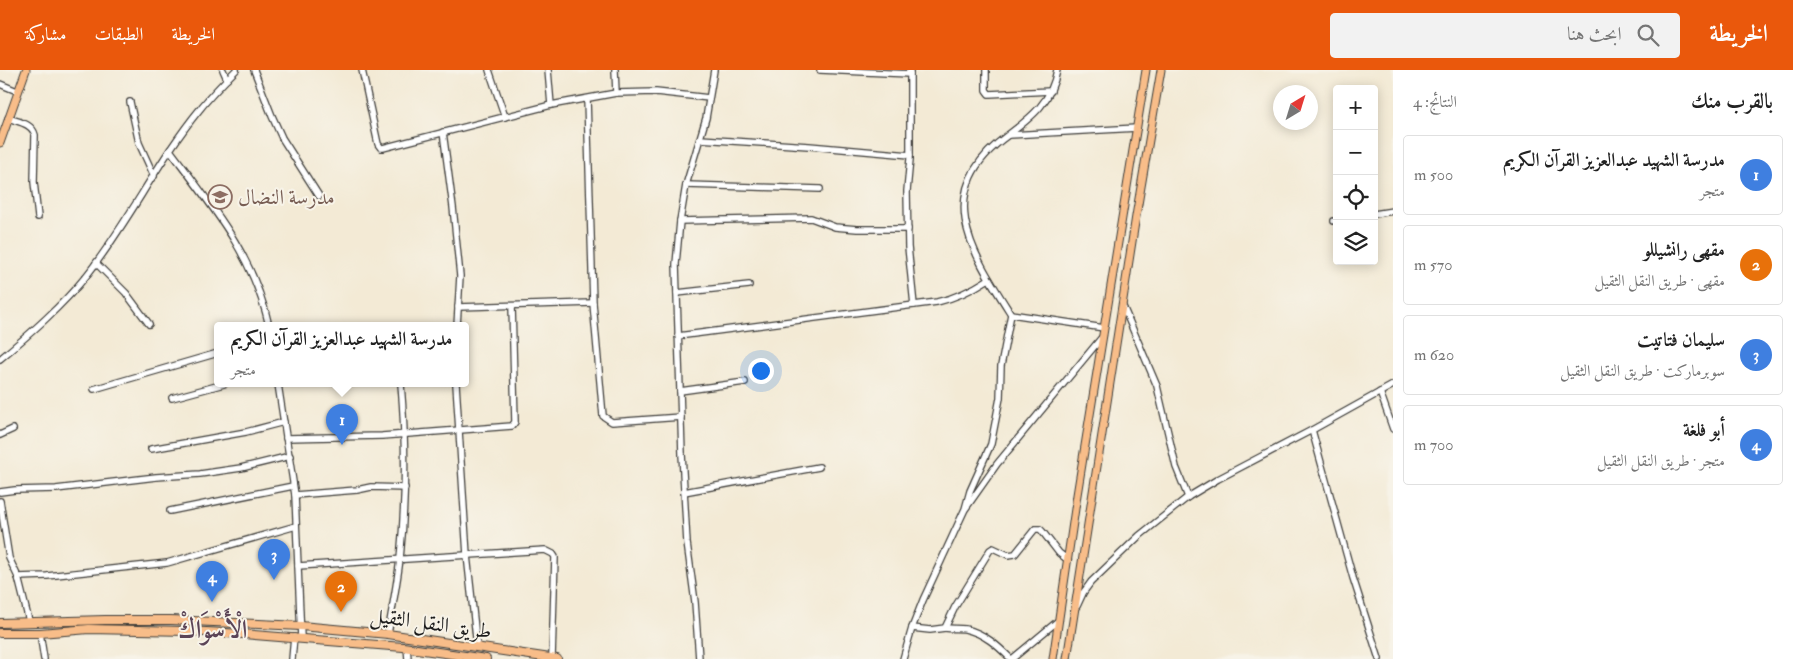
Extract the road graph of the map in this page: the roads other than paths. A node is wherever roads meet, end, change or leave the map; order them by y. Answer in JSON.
{"nodes":[{"id":1,"x":26,"y":70,"type":"edge"},
{"id":2,"x":223,"y":70,"type":"edge"},
{"id":3,"x":236,"y":70,"type":"edge"},
{"id":4,"x":254,"y":70,"type":"edge"},
{"id":5,"x":362,"y":70,"type":"edge"},
{"id":6,"x":489,"y":70,"type":"edge"},
{"id":7,"x":548,"y":70,"type":"edge"},
{"id":8,"x":615,"y":70,"type":"edge"},
{"id":9,"x":714,"y":70,"type":"edge"},
{"id":10,"x":820,"y":70,"type":"edge"},
{"id":11,"x":986,"y":70,"type":"edge"},
{"id":12,"x":1057,"y":70,"type":"edge"},
{"id":13,"x":1146,"y":70,"type":"edge"},
{"id":14,"x":1161,"y":70,"type":"edge"},
{"id":15,"x":910,"y":72,"type":"edge"},
{"id":16,"x":227,"y":80,"type":"junction"},
{"id":17,"x":0,"y":84,"type":"edge"},
{"id":18,"x":1051,"y":91,"type":"junction"},
{"id":19,"x":18,"y":92,"type":"junction"},
{"id":20,"x":616,"y":93,"type":"junction"},
{"id":21,"x":709,"y":98,"type":"junction"},
{"id":22,"x":587,"y":99,"type":"junction"},
{"id":23,"x":130,"y":102,"type":"dead end"},
{"id":24,"x":551,"y":105,"type":"junction"},
{"id":25,"x":505,"y":116,"type":"junction"},
{"id":26,"x":8,"y":118,"type":"junction"},
{"id":27,"x":1136,"y":128,"type":"junction"},
{"id":28,"x":2,"y":129,"type":"edge"},
{"id":29,"x":443,"y":132,"type":"junction"},
{"id":30,"x":1007,"y":135,"type":"junction"},
{"id":31,"x":700,"y":139,"type":"junction"},
{"id":32,"x":0,"y":143,"type":"edge"},
{"id":33,"x":170,"y":150,"type":"junction"},
{"id":34,"x":910,"y":155,"type":"junction"},
{"id":35,"x":154,"y":176,"type":"junction"},
{"id":36,"x":686,"y":185,"type":"junction"},
{"id":37,"x":820,"y":189,"type":"dead end"},
{"id":38,"x":319,"y":196,"type":"dead end"},
{"id":39,"x":1393,"y":210,"type":"edge"},
{"id":40,"x":1378,"y":213,"type":"edge"},
{"id":41,"x":1123,"y":214,"type":"junction"},
{"id":42,"x":1136,"y":216,"type":"junction"},
{"id":43,"x":38,"y":217,"type":"dead end"},
{"id":44,"x":680,"y":221,"type":"junction"},
{"id":45,"x":908,"y":229,"type":"junction"},
{"id":46,"x":96,"y":263,"type":"junction"},
{"id":47,"x":989,"y":279,"type":"junction"},
{"id":48,"x":749,"y":285,"type":"dead end"},
{"id":49,"x":677,"y":293,"type":"junction"},
{"id":50,"x":593,"y":303,"type":"junction"},
{"id":51,"x":914,"y":304,"type":"junction"},
{"id":52,"x":1122,"y":304,"type":"junction"},
{"id":53,"x":512,"y":306,"type":"junction"},
{"id":54,"x":458,"y":307,"type":"junction"},
{"id":55,"x":1011,"y":314,"type":"junction"},
{"id":56,"x":268,"y":322,"type":"edge"},
{"id":57,"x":457,"y":322,"type":"edge"},
{"id":58,"x":149,"y":324,"type":"dead end"},
{"id":59,"x":1104,"y":332,"type":"junction"},
{"id":60,"x":678,"y":336,"type":"junction"},
{"id":61,"x":214,"y":354,"type":"edge"},
{"id":62,"x":0,"y":359,"type":"edge"},
{"id":63,"x":745,"y":382,"type":"dead end"},
{"id":64,"x":1393,"y":385,"type":"edge"},
{"id":65,"x":214,"y":387,"type":"edge"},
{"id":66,"x":278,"y":387,"type":"edge"},
{"id":67,"x":401,"y":387,"type":"edge"},
{"id":68,"x":456,"y":387,"type":"edge"},
{"id":69,"x":94,"y":389,"type":"dead end"},
{"id":70,"x":680,"y":392,"type":"junction"},
{"id":71,"x":1380,"y":392,"type":"junction"},
{"id":72,"x":172,"y":398,"type":"dead end"},
{"id":73,"x":680,"y":417,"type":"junction"},
{"id":74,"x":284,"y":422,"type":"junction"},
{"id":75,"x":13,"y":429,"type":"dead end"},
{"id":76,"x":1393,"y":429,"type":"edge"},
{"id":77,"x":460,"y":430,"type":"junction"},
{"id":78,"x":1312,"y":430,"type":"junction"},
{"id":79,"x":0,"y":434,"type":"edge"},
{"id":80,"x":405,"y":435,"type":"junction"},
{"id":81,"x":286,"y":438,"type":"junction"},
{"id":82,"x":151,"y":449,"type":"dead end"},
{"id":83,"x":290,"y":456,"type":"junction"},
{"id":84,"x":819,"y":467,"type":"dead end"},
{"id":85,"x":294,"y":486,"type":"junction"},
{"id":86,"x":405,"y":488,"type":"junction"},
{"id":87,"x":0,"y":492,"type":"edge"},
{"id":88,"x":684,"y":492,"type":"junction"},
{"id":89,"x":295,"y":495,"type":"junction"},
{"id":90,"x":1188,"y":497,"type":"junction"},
{"id":91,"x":0,"y":502,"type":"edge"},
{"id":92,"x":965,"y":509,"type":"junction"},
{"id":93,"x":170,"y":511,"type":"dead end"},
{"id":94,"x":296,"y":526,"type":"junction"},
{"id":95,"x":467,"y":555,"type":"junction"},
{"id":96,"x":400,"y":560,"type":"junction"},
{"id":97,"x":1068,"y":560,"type":"junction"},
{"id":98,"x":298,"y":566,"type":"junction"},
{"id":99,"x":18,"y":577,"type":"junction"},
{"id":100,"x":1074,"y":610,"type":"junction"},
{"id":101,"x":1058,"y":620,"type":"junction"},
{"id":102,"x":28,"y":621,"type":"junction"},
{"id":103,"x":0,"y":623,"type":"edge"},
{"id":104,"x":301,"y":626,"type":"junction"},
{"id":105,"x":912,"y":628,"type":"junction"},
{"id":106,"x":945,"y":628,"type":"junction"},
{"id":107,"x":0,"y":633,"type":"edge"},
{"id":108,"x":40,"y":633,"type":"junction"},
{"id":109,"x":388,"y":634,"type":"junction"},
{"id":110,"x":298,"y":638,"type":"junction"},
{"id":111,"x":478,"y":646,"type":"junction"},
{"id":112,"x":407,"y":647,"type":"junction"},
{"id":113,"x":44,"y":659,"type":"edge"},
{"id":114,"x":292,"y":659,"type":"edge"},
{"id":115,"x":408,"y":659,"type":"edge"},
{"id":116,"x":486,"y":659,"type":"edge"},
{"id":117,"x":554,"y":659,"type":"edge"},
{"id":118,"x":699,"y":659,"type":"edge"},
{"id":119,"x":903,"y":659,"type":"edge"},
{"id":120,"x":1012,"y":659,"type":"edge"},
{"id":121,"x":1052,"y":659,"type":"edge"},
{"id":122,"x":1067,"y":659,"type":"edge"},
{"id":123,"x":1379,"y":659,"type":"edge"}],
"edges":[{"from":1,"to":19,"type":"main road"},
{"from":2,"to":16,"type":"street"},
{"from":3,"to":16,"type":"street"},
{"from":4,"to":38,"type":"street"},
{"from":5,"to":29,"type":"street"},
{"from":6,"to":25,"type":"street"},
{"from":7,"to":24,"type":"street"},
{"from":8,"to":20,"type":"street"},
{"from":9,"to":21,"type":"street"},
{"from":10,"to":15,"type":"street"},
{"from":11,"to":18,"type":"street"},
{"from":12,"to":18,"type":"street"},
{"from":13,"to":27,"type":"main road"},
{"from":14,"to":42,"type":"main road"},
{"from":15,"to":34,"type":"street"},
{"from":16,"to":33,"type":"street"},
{"from":17,"to":19,"type":"street"},
{"from":18,"to":30,"type":"street"},
{"from":19,"to":26,"type":"main road"},
{"from":20,"to":21,"type":"street"},
{"from":20,"to":22,"type":"street"},
{"from":21,"to":31,"type":"street"},
{"from":22,"to":24,"type":"street"},
{"from":22,"to":50,"type":"street"},
{"from":23,"to":35,"type":"street"},
{"from":24,"to":25,"type":"street"},
{"from":25,"to":29,"type":"street"},
{"from":26,"to":28,"type":"main road"},
{"from":26,"to":43,"type":"street"},
{"from":27,"to":30,"type":"street"},
{"from":27,"to":41,"type":"main road"},
{"from":28,"to":32,"type":"main road"},
{"from":29,"to":54,"type":"street"},
{"from":30,"to":47,"type":"street"},
{"from":31,"to":34,"type":"street"},
{"from":31,"to":36,"type":"street"},
{"from":33,"to":35,"type":"street"},
{"from":33,"to":56,"type":"street"},
{"from":34,"to":45,"type":"street"},
{"from":35,"to":46,"type":"street"},
{"from":36,"to":37,"type":"street"},
{"from":36,"to":44,"type":"street"},
{"from":39,"to":40,"type":"street"},
{"from":41,"to":42,"type":"main road"},
{"from":41,"to":59,"type":"main road"},
{"from":42,"to":52,"type":"main road"},
{"from":44,"to":45,"type":"street"},
{"from":44,"to":49,"type":"street"},
{"from":45,"to":51,"type":"street"},
{"from":46,"to":58,"type":"street"},
{"from":46,"to":62,"type":"street"},
{"from":47,"to":51,"type":"street"},
{"from":47,"to":55,"type":"street"},
{"from":48,"to":49,"type":"street"},
{"from":49,"to":60,"type":"street"},
{"from":50,"to":53,"type":"street"},
{"from":50,"to":73,"type":"street"},
{"from":51,"to":60,"type":"street"},
{"from":52,"to":90,"type":"street"},
{"from":52,"to":100,"type":"main road"},
{"from":53,"to":54,"type":"street"},
{"from":53,"to":77,"type":"street"},
{"from":54,"to":57,"type":"street"},
{"from":55,"to":59,"type":"street"},
{"from":55,"to":92,"type":"street"},
{"from":59,"to":92,"type":"street"},
{"from":59,"to":97,"type":"main road"},
{"from":60,"to":70,"type":"street"},
{"from":61,"to":69,"type":"street"},
{"from":63,"to":70,"type":"street"},
{"from":64,"to":71,"type":"street"},
{"from":65,"to":72,"type":"street"},
{"from":66,"to":74,"type":"street"},
{"from":67,"to":80,"type":"street"},
{"from":68,"to":77,"type":"street"},
{"from":70,"to":73,"type":"street"},
{"from":71,"to":76,"type":"street"},
{"from":71,"to":78,"type":"street"},
{"from":73,"to":88,"type":"street"},
{"from":74,"to":81,"type":"street"},
{"from":74,"to":82,"type":"street"},
{"from":75,"to":79,"type":"street"},
{"from":77,"to":80,"type":"street"},
{"from":77,"to":95,"type":"street"},
{"from":78,"to":90,"type":"street"},
{"from":78,"to":123,"type":"street"},
{"from":80,"to":81,"type":"street"},
{"from":80,"to":86,"type":"street"},
{"from":81,"to":83,"type":"street"},
{"from":83,"to":85,"type":"street"},
{"from":83,"to":87,"type":"street"},
{"from":84,"to":88,"type":"street"},
{"from":85,"to":89,"type":"street"},
{"from":85,"to":93,"type":"street"},
{"from":86,"to":89,"type":"street"},
{"from":86,"to":96,"type":"street"},
{"from":88,"to":118,"type":"street"},
{"from":89,"to":94,"type":"street"},
{"from":90,"to":100,"type":"street"},
{"from":91,"to":99,"type":"street"},
{"from":92,"to":105,"type":"street"},
{"from":94,"to":98,"type":"street"},
{"from":94,"to":99,"type":"street"},
{"from":95,"to":96,"type":"street"},
{"from":95,"to":111,"type":"street"},
{"from":95,"to":117,"type":"street"},
{"from":96,"to":98,"type":"street"},
{"from":96,"to":109,"type":"street"},
{"from":97,"to":101,"type":"main road"},
{"from":97,"to":106,"type":"street"},
{"from":98,"to":104,"type":"street"},
{"from":99,"to":102,"type":"street"},
{"from":100,"to":122,"type":"main road"},
{"from":101,"to":120,"type":"street"},
{"from":101,"to":121,"type":"main road"},
{"from":102,"to":103,"type":"highway","name":"طريق النقل الثقيل"},
{"from":102,"to":104,"type":"highway","name":"طريق النقل الثقيل"},
{"from":104,"to":109,"type":"highway","name":"طريق النقل الثقيل"},
{"from":104,"to":110,"type":"street"},
{"from":105,"to":106,"type":"street"},
{"from":105,"to":119,"type":"street"},
{"from":106,"to":120,"type":"street"},
{"from":107,"to":108,"type":"highway","name":"طريق النقل الثقيل"},
{"from":108,"to":110,"type":"highway","name":"طريق النقل الثقيل"},
{"from":108,"to":113,"type":"street"},
{"from":109,"to":111,"type":"highway","name":"طريق النقل الثقيل"},
{"from":110,"to":112,"type":"highway","name":"طريق النقل الثقيل"},
{"from":110,"to":114,"type":"street"},
{"from":111,"to":117,"type":"highway","name":"طريق النقل الثقيل"},
{"from":112,"to":115,"type":"street"},
{"from":112,"to":116,"type":"highway","name":"طريق النقل الثقيل"}]}
